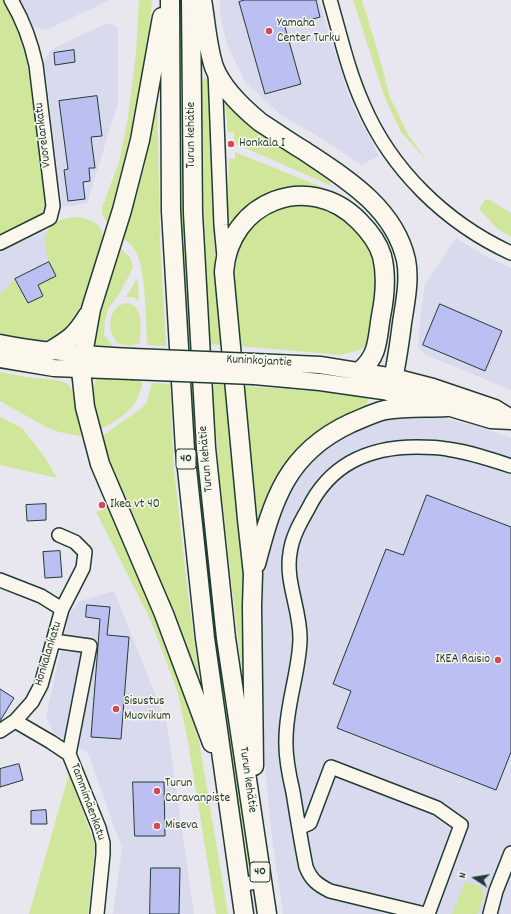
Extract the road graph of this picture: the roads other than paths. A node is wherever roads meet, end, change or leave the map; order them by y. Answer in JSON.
{"nodes":[{"id":1,"x":11,"y":0,"type":"edge"},
{"id":2,"x":165,"y":0,"type":"edge"},
{"id":3,"x":170,"y":0,"type":"edge"},
{"id":4,"x":191,"y":0,"type":"edge"},
{"id":5,"x":202,"y":0,"type":"edge"},
{"id":6,"x":330,"y":0,"type":"edge"},
{"id":7,"x":214,"y":68,"type":"junction"},
{"id":8,"x":0,"y":243,"type":"edge"},
{"id":9,"x":511,"y":253,"type":"edge"},
{"id":10,"x":225,"y":261,"type":"junction"},
{"id":11,"x":91,"y":309,"type":"junction"},
{"id":12,"x":0,"y":343,"type":"edge"},
{"id":13,"x":50,"y":351,"type":"junction"},
{"id":14,"x":0,"y":359,"type":"edge"},
{"id":15,"x":82,"y":362,"type":"junction"},
{"id":16,"x":254,"y":369,"type":"junction"},
{"id":17,"x":360,"y":371,"type":"junction"},
{"id":18,"x":386,"y":383,"type":"junction"},
{"id":19,"x":446,"y":407,"type":"junction"},
{"id":20,"x":374,"y":413,"type":"junction"},
{"id":21,"x":511,"y":418,"type":"edge"},
{"id":22,"x":511,"y":422,"type":"edge"},
{"id":23,"x":511,"y":466,"type":"edge"},
{"id":24,"x":59,"y":535,"type":"dead end"},
{"id":25,"x":253,"y":574,"type":"junction"},
{"id":26,"x":0,"y":580,"type":"edge"},
{"id":27,"x":62,"y":609,"type":"junction"},
{"id":28,"x":54,"y":641,"type":"junction"},
{"id":29,"x":16,"y":721,"type":"junction"},
{"id":30,"x":0,"y":731,"type":"edge"},
{"id":31,"x":69,"y":754,"type":"junction"},
{"id":32,"x":224,"y":776,"type":"junction"},
{"id":33,"x":299,"y":828,"type":"junction"},
{"id":34,"x":254,"y":829,"type":"junction"},
{"id":35,"x":511,"y":853,"type":"edge"},
{"id":36,"x":262,"y":881,"type":"junction"},
{"id":37,"x":239,"y":885,"type":"junction"},
{"id":38,"x":97,"y":914,"type":"edge"},
{"id":39,"x":244,"y":914,"type":"edge"},
{"id":40,"x":267,"y":914,"type":"edge"},
{"id":41,"x":426,"y":914,"type":"edge"},
{"id":42,"x":490,"y":914,"type":"edge"}],
"edges":[{"from":1,"to":8,"type":"street","name":"Vuorelankatu"},
{"from":2,"to":11,"type":"highway"},
{"from":3,"to":32,"type":"highway","name":"Turun kehätie","number":"40"},
{"from":4,"to":34,"type":"highway","name":"Turun kehätie","number":"40"},
{"from":5,"to":7,"type":"highway"},
{"from":6,"to":9,"type":"street"},
{"from":7,"to":10,"type":"street"},
{"from":7,"to":18,"type":"highway"},
{"from":10,"to":17,"type":"highway"},
{"from":10,"to":25,"type":"highway"},
{"from":11,"to":13,"type":"highway"},
{"from":11,"to":15,"type":"highway"},
{"from":12,"to":13,"type":"main road","name":"Kuninkojantie"},
{"from":13,"to":15,"type":"main road","name":"Kuninkojantie"},
{"from":14,"to":15,"type":"main road","name":"Kuninkojantie"},
{"from":15,"to":16,"type":"main road","name":"Kuninkojantie","bridge":true},
{"from":15,"to":32,"type":"highway"},
{"from":16,"to":17,"type":"main road","name":"Kuninkojantie"},
{"from":16,"to":18,"type":"main road","name":"Kuninkojantie"},
{"from":17,"to":18,"type":"main road","name":"Kuninkojantie"},
{"from":18,"to":19,"type":"main road","name":"Kuninkojantie"},
{"from":18,"to":20,"type":"street"},
{"from":18,"to":21,"type":"main road","name":"Kuninkojantie"},
{"from":19,"to":20,"type":"highway"},
{"from":19,"to":22,"type":"main road","name":"Kuninkojantie"},
{"from":20,"to":25,"type":"highway"},
{"from":23,"to":33,"type":"street"},
{"from":24,"to":27,"type":"street","name":"Honkalankatu"},
{"from":25,"to":34,"type":"highway"},
{"from":26,"to":27,"type":"street","name":"Honkalankatu"},
{"from":27,"to":28,"type":"street","name":"Honkalankatu"},
{"from":28,"to":29,"type":"street","name":"Honkalankatu"},
{"from":28,"to":31,"type":"street"},
{"from":29,"to":30,"type":"street","name":"Honkalankatu"},
{"from":29,"to":31,"type":"street","name":"Tammimäenkatu"},
{"from":31,"to":38,"type":"street","name":"Tammimäenkatu"},
{"from":32,"to":37,"type":"highway","name":"Turun kehätie","number":"40"},
{"from":33,"to":41,"type":"street"},
{"from":33,"to":41,"type":"street"},
{"from":34,"to":36,"type":"highway","name":"Turun kehätie","number":"40"},
{"from":35,"to":42,"type":"street"},
{"from":36,"to":37,"type":"street"},
{"from":36,"to":40,"type":"highway","name":"Turun kehätie","number":"40"},
{"from":37,"to":39,"type":"highway","name":"Turun kehätie","number":"40"}]}
